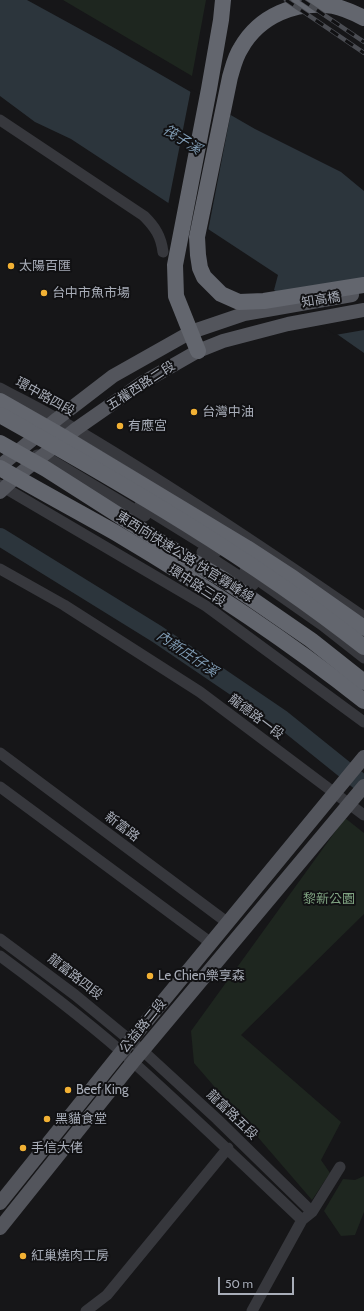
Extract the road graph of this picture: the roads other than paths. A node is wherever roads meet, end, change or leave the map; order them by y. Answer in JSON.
{"nodes":[{"id":1,"x":223,"y":0,"type":"edge"},
{"id":2,"x":364,"y":18,"type":"edge"},
{"id":3,"x":0,"y":120,"type":"edge"},
{"id":4,"x":163,"y":252,"type":"dead end"},
{"id":5,"x":364,"y":285,"type":"edge"},
{"id":6,"x":364,"y":293,"type":"edge"},
{"id":7,"x":271,"y":304,"type":"junction"},
{"id":8,"x":364,"y":310,"type":"edge"},
{"id":9,"x":304,"y":321,"type":"joint"},
{"id":10,"x":191,"y":332,"type":"junction"},
{"id":11,"x":198,"y":351,"type":"junction"},
{"id":12,"x":0,"y":388,"type":"edge"},
{"id":13,"x":0,"y":401,"type":"edge"},
{"id":14,"x":0,"y":415,"type":"edge"},
{"id":15,"x":0,"y":423,"type":"edge"},
{"id":16,"x":52,"y":424,"type":"junction"},
{"id":17,"x":71,"y":434,"type":"junction"},
{"id":18,"x":31,"y":440,"type":"junction"},
{"id":19,"x":0,"y":443,"type":"edge"},
{"id":20,"x":6,"y":453,"type":"edge"},
{"id":21,"x":46,"y":453,"type":"junction"},
{"id":22,"x":0,"y":467,"type":"edge"},
{"id":23,"x":5,"y":485,"type":"edge"},
{"id":24,"x":0,"y":569,"type":"edge"},
{"id":25,"x":364,"y":617,"type":"edge"},
{"id":26,"x":364,"y":628,"type":"edge"},
{"id":27,"x":364,"y":647,"type":"edge"},
{"id":28,"x":364,"y":658,"type":"edge"},
{"id":29,"x":364,"y":667,"type":"edge"},
{"id":30,"x":364,"y":682,"type":"edge"},
{"id":31,"x":364,"y":701,"type":"edge"},
{"id":32,"x":364,"y":722,"type":"edge"},
{"id":33,"x":0,"y":753,"type":"edge"},
{"id":34,"x":364,"y":757,"type":"edge"},
{"id":35,"x":0,"y":787,"type":"edge"},
{"id":36,"x":362,"y":788,"type":"edge"},
{"id":37,"x":336,"y":793,"type":"junction"},
{"id":38,"x":350,"y":804,"type":"junction"},
{"id":39,"x":364,"y":815,"type":"edge"},
{"id":40,"x":228,"y":923,"type":"junction"},
{"id":41,"x":0,"y":939,"type":"edge"},
{"id":42,"x":211,"y":943,"type":"junction"},
{"id":43,"x":0,"y":956,"type":"edge"},
{"id":44,"x":131,"y":1040,"type":"junction"},
{"id":45,"x":143,"y":1051,"type":"junction"},
{"id":46,"x":122,"y":1052,"type":"junction"},
{"id":47,"x":133,"y":1062,"type":"junction"},
{"id":48,"x":228,"y":1148,"type":"junction"},
{"id":49,"x":340,"y":1167,"type":"dead end"},
{"id":50,"x":0,"y":1203,"type":"edge"},
{"id":51,"x":312,"y":1212,"type":"junction"},
{"id":52,"x":302,"y":1220,"type":"junction"},
{"id":53,"x":0,"y":1228,"type":"edge"},
{"id":54,"x":86,"y":1311,"type":"edge"},
{"id":55,"x":252,"y":1311,"type":"edge"}],
"edges":[{"from":1,"to":10,"type":"highway"},
{"from":2,"to":7,"type":"highway"},
{"from":3,"to":4,"type":"street"},
{"from":5,"to":7,"type":"highway"},
{"from":6,"to":7,"type":"main road","name":"知高橋"},
{"from":7,"to":10,"type":"main road","name":"五權西路二段"},
{"from":8,"to":9,"type":"main road","name":"知高橋"},
{"from":9,"to":11,"type":"main road","name":"五權西路二段"},
{"from":10,"to":11,"type":"highway"},
{"from":10,"to":16,"type":"main road","name":"五權西路二段"},
{"from":11,"to":17,"type":"main road","name":"五權西路二段"},
{"from":12,"to":16,"type":"street","name":"環中路四段"},
{"from":13,"to":16,"type":"highway"},
{"from":14,"to":27,"type":"highway","name":"東西向快速公路 快官霧峰線","bridge":true},
{"from":15,"to":18,"type":"street"},
{"from":16,"to":17,"type":"highway"},
{"from":16,"to":18,"type":"main road","name":"五權西路二段"},
{"from":17,"to":21,"type":"main road","name":"五權西路二段"},
{"from":17,"to":25,"type":"street"},
{"from":17,"to":26,"type":"highway"},
{"from":18,"to":20,"type":"main road","name":"五權西路二段"},
{"from":18,"to":21,"type":"street"},
{"from":19,"to":30,"type":"highway","name":"東西向快速公路 快官霧峰線","bridge":true},
{"from":20,"to":21,"type":"street"},
{"from":20,"to":22,"type":"main road","name":"五權西路二段"},
{"from":21,"to":23,"type":"main road","name":"五權西路二段"},
{"from":21,"to":28,"type":"street"},
{"from":21,"to":29,"type":"street"},
{"from":22,"to":23,"type":"highway"},
{"from":23,"to":31,"type":"highway"},
{"from":23,"to":32,"type":"street","name":"環中路三段"},
{"from":24,"to":37,"type":"street","name":"龍德路一段"},
{"from":33,"to":40,"type":"street","name":"新富路"},
{"from":34,"to":37,"type":"main road","name":"公益路二段"},
{"from":35,"to":42,"type":"street"},
{"from":36,"to":38,"type":"main road","name":"公益路二段"},
{"from":37,"to":38,"type":"street","name":"龍德路一段"},
{"from":37,"to":40,"type":"main road","name":"公益路二段"},
{"from":38,"to":39,"type":"street","name":"龍德路一段"},
{"from":38,"to":45,"type":"main road","name":"公益路二段"},
{"from":40,"to":42,"type":"main road","name":"公益路二段"},
{"from":41,"to":44,"type":"street","name":"龍富路四段"},
{"from":42,"to":44,"type":"main road","name":"公益路二段"},
{"from":43,"to":46,"type":"street"},
{"from":44,"to":45,"type":"street","name":"龍富路五段"},
{"from":44,"to":46,"type":"main road","name":"公益路二段"},
{"from":45,"to":47,"type":"main road","name":"公益路二段"},
{"from":45,"to":51,"type":"street","name":"龍富路五段"},
{"from":46,"to":47,"type":"street","name":"龍富路五段"},
{"from":46,"to":50,"type":"main road","name":"公益路二段"},
{"from":47,"to":48,"type":"street","name":"龍富路五段"},
{"from":47,"to":53,"type":"main road","name":"公益路二段"},
{"from":48,"to":52,"type":"street","name":"龍富路五段"},
{"from":48,"to":54,"type":"street"},
{"from":49,"to":51,"type":"street"},
{"from":51,"to":52,"type":"street"},
{"from":52,"to":55,"type":"street"}]}
